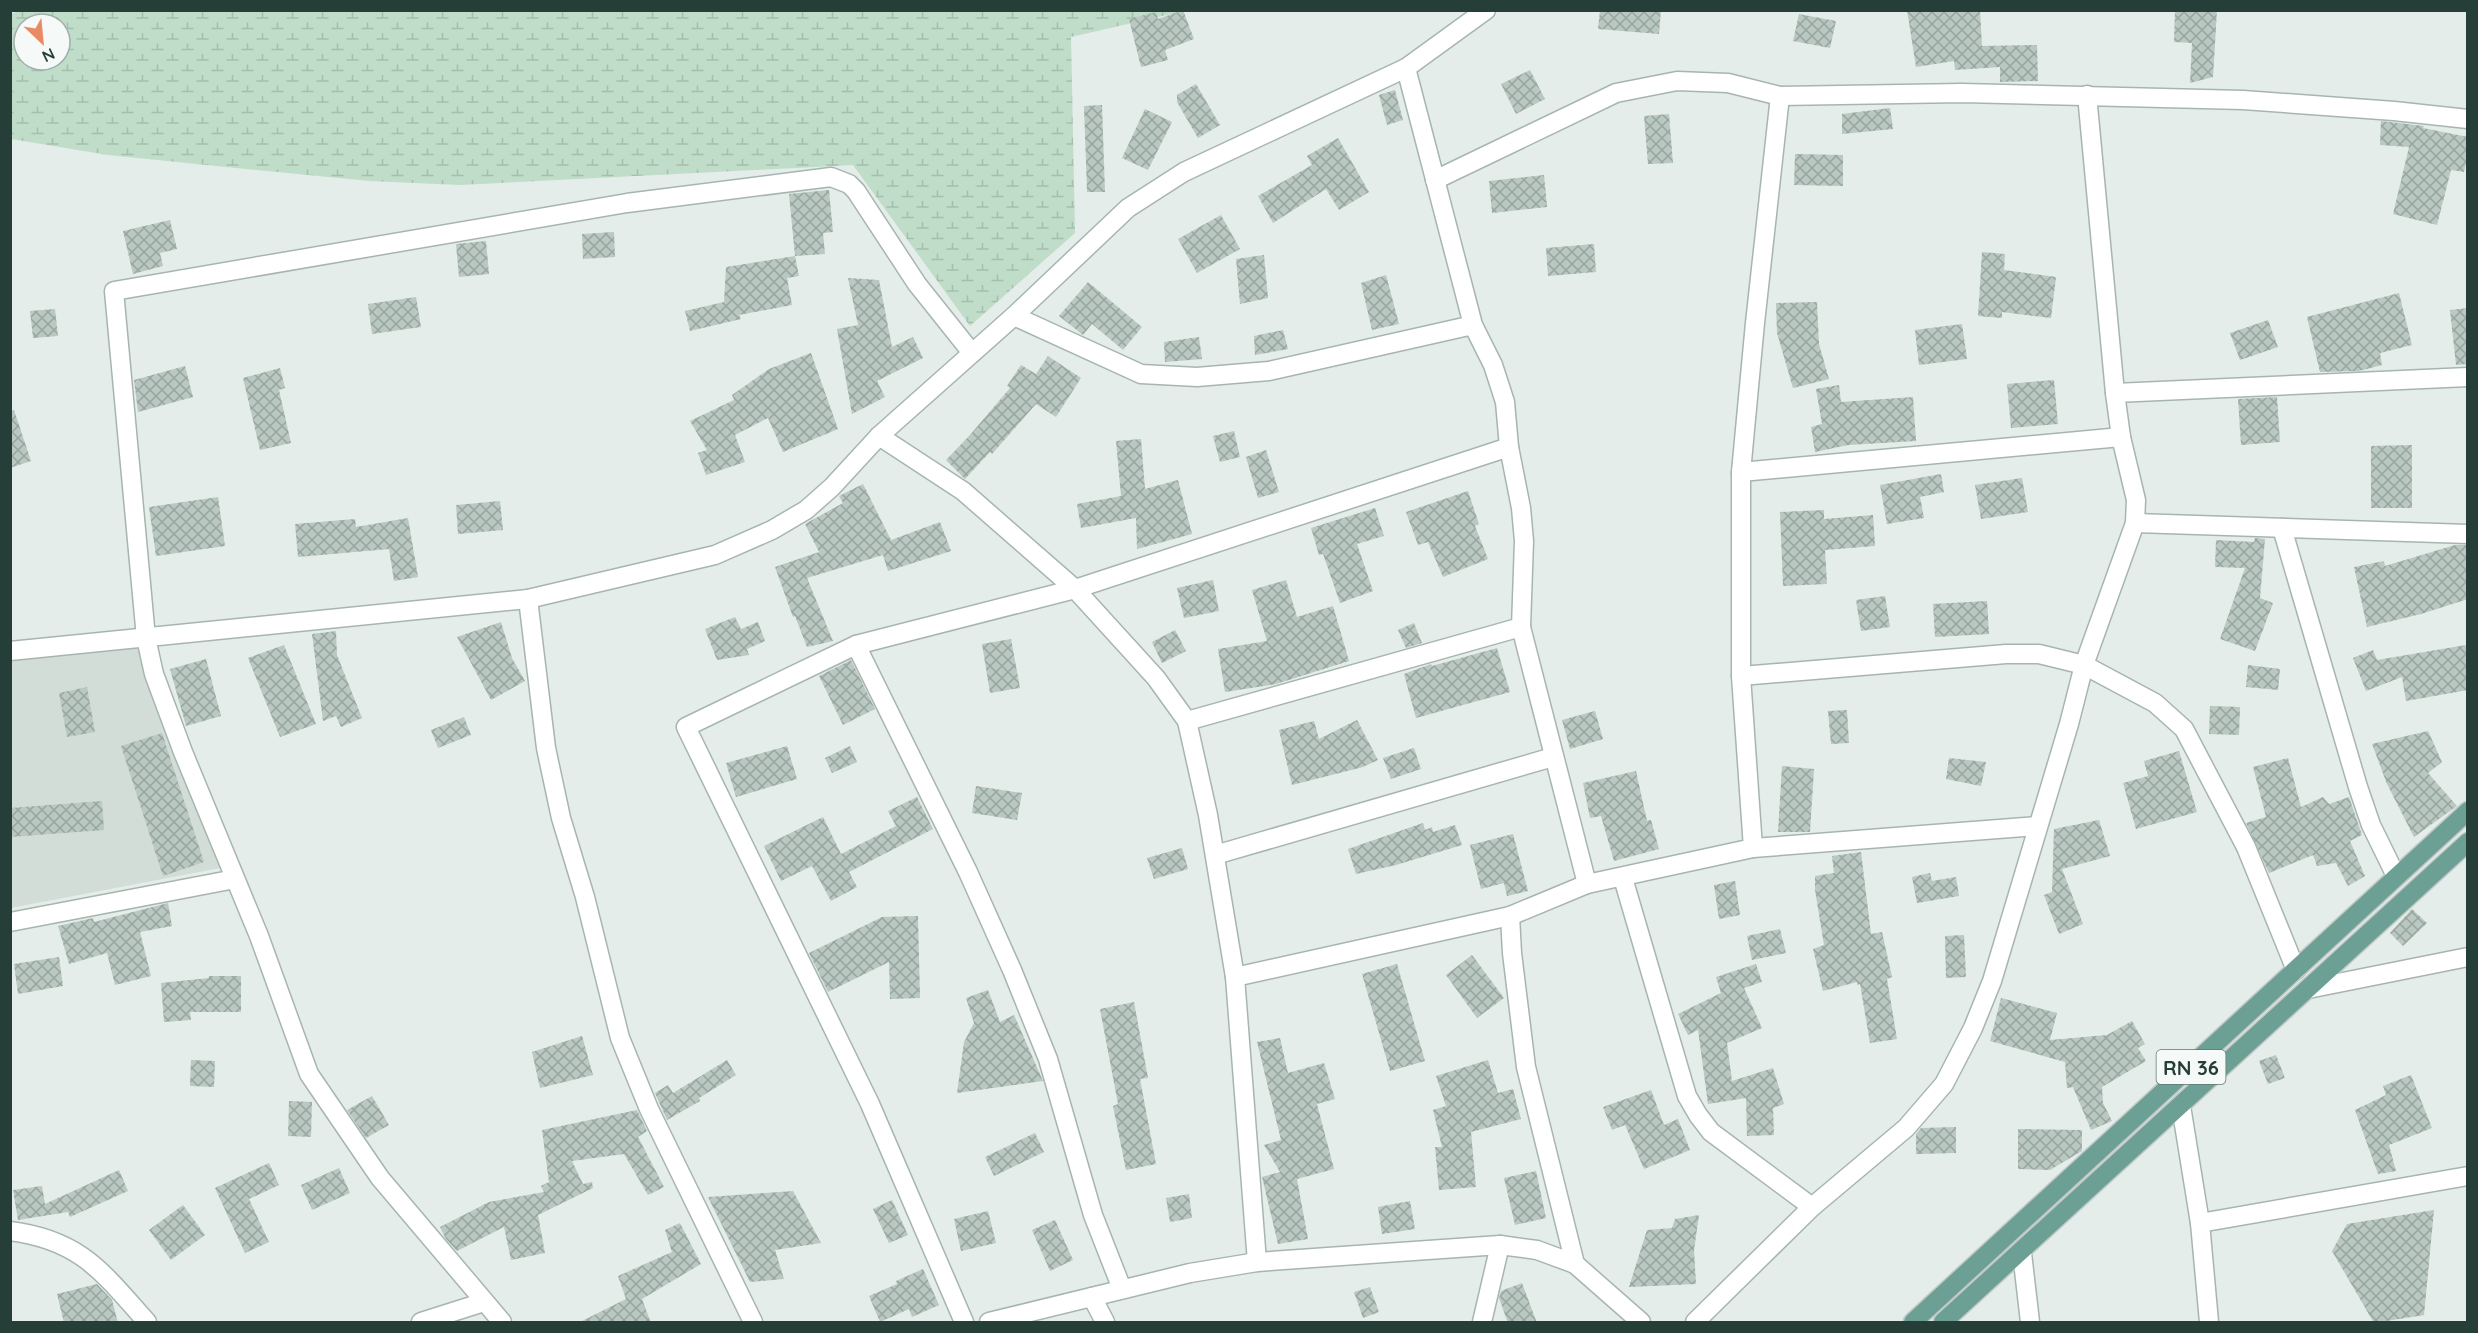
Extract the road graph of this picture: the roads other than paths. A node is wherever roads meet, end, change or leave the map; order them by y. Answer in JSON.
{"nodes":[{"id":1,"x":1486,"y":10,"type":"edge"},
{"id":2,"x":1406,"y":68,"type":"junction"},
{"id":3,"x":1780,"y":96,"type":"junction"},
{"id":4,"x":2087,"y":96,"type":"junction"},
{"id":5,"x":2468,"y":119,"type":"edge"},
{"id":6,"x":1435,"y":180,"type":"junction"},
{"id":7,"x":1014,"y":316,"type":"junction"},
{"id":8,"x":1473,"y":325,"type":"junction"},
{"id":9,"x":972,"y":353,"type":"junction"},
{"id":10,"x":2468,"y":377,"type":"edge"},
{"id":11,"x":2115,"y":393,"type":"junction"},
{"id":12,"x":879,"y":436,"type":"junction"},
{"id":13,"x":2121,"y":437,"type":"junction"},
{"id":14,"x":1509,"y":447,"type":"junction"},
{"id":15,"x":1741,"y":472,"type":"junction"},
{"id":16,"x":2135,"y":523,"type":"junction"},
{"id":17,"x":2282,"y":528,"type":"junction"},
{"id":18,"x":2468,"y":534,"type":"edge"},
{"id":19,"x":1075,"y":589,"type":"junction"},
{"id":20,"x":528,"y":599,"type":"junction"},
{"id":21,"x":1521,"y":627,"type":"junction"},
{"id":22,"x":146,"y":638,"type":"junction"},
{"id":23,"x":856,"y":645,"type":"junction"},
{"id":24,"x":10,"y":651,"type":"edge"},
{"id":25,"x":2084,"y":665,"type":"junction"},
{"id":26,"x":1740,"y":676,"type":"junction"},
{"id":27,"x":1187,"y":721,"type":"junction"},
{"id":28,"x":1553,"y":757,"type":"junction"},
{"id":29,"x":2468,"y":811,"type":"edge"},
{"id":30,"x":2037,"y":826,"type":"junction"},
{"id":31,"x":2468,"y":842,"type":"edge"},
{"id":32,"x":1753,"y":848,"type":"junction"},
{"id":33,"x":1215,"y":855,"type":"junction"},
{"id":34,"x":2396,"y":876,"type":"junction"},
{"id":35,"x":1623,"y":878,"type":"junction"},
{"id":36,"x":235,"y":879,"type":"junction"},
{"id":37,"x":1587,"y":884,"type":"junction"},
{"id":38,"x":1510,"y":916,"type":"junction"},
{"id":39,"x":10,"y":922,"type":"edge"},
{"id":40,"x":2468,"y":957,"type":"edge"},
{"id":41,"x":2296,"y":969,"type":"junction"},
{"id":42,"x":1236,"y":977,"type":"junction"},
{"id":43,"x":2308,"y":989,"type":"junction"},
{"id":44,"x":2181,"y":1106,"type":"junction"},
{"id":45,"x":2468,"y":1176,"type":"edge"},
{"id":46,"x":1812,"y":1207,"type":"junction"},
{"id":47,"x":2200,"y":1223,"type":"junction"},
{"id":48,"x":10,"y":1231,"type":"edge"},
{"id":49,"x":1500,"y":1245,"type":"junction"},
{"id":50,"x":2022,"y":1252,"type":"junction"},
{"id":51,"x":1257,"y":1262,"type":"junction"},
{"id":52,"x":1575,"y":1264,"type":"junction"},
{"id":53,"x":1122,"y":1289,"type":"junction"},
{"id":54,"x":1092,"y":1297,"type":"junction"},
{"id":55,"x":484,"y":1302,"type":"junction"},
{"id":56,"x":147,"y":1323,"type":"edge"},
{"id":57,"x":421,"y":1323,"type":"edge"},
{"id":58,"x":502,"y":1323,"type":"edge"},
{"id":59,"x":753,"y":1323,"type":"edge"},
{"id":60,"x":964,"y":1323,"type":"edge"},
{"id":61,"x":989,"y":1323,"type":"edge"},
{"id":62,"x":1105,"y":1323,"type":"edge"},
{"id":63,"x":1482,"y":1323,"type":"edge"},
{"id":64,"x":1641,"y":1323,"type":"edge"},
{"id":65,"x":1695,"y":1323,"type":"edge"},
{"id":66,"x":1912,"y":1323,"type":"edge"},
{"id":67,"x":1943,"y":1323,"type":"edge"},
{"id":68,"x":2030,"y":1323,"type":"edge"},
{"id":69,"x":2209,"y":1323,"type":"edge"}],
"edges":[{"from":1,"to":2,"type":"street"},
{"from":2,"to":6,"type":"street"},
{"from":2,"to":7,"type":"street"},
{"from":3,"to":4,"type":"street"},
{"from":3,"to":6,"type":"street"},
{"from":3,"to":15,"type":"street"},
{"from":4,"to":5,"type":"street"},
{"from":4,"to":11,"type":"street"},
{"from":6,"to":8,"type":"street"},
{"from":7,"to":8,"type":"street"},
{"from":7,"to":9,"type":"street"},
{"from":8,"to":14,"type":"street"},
{"from":9,"to":12,"type":"street"},
{"from":9,"to":22,"type":"street"},
{"from":10,"to":11,"type":"street"},
{"from":11,"to":13,"type":"street"},
{"from":12,"to":19,"type":"street"},
{"from":12,"to":20,"type":"street"},
{"from":13,"to":15,"type":"street"},
{"from":13,"to":16,"type":"street"},
{"from":14,"to":19,"type":"street"},
{"from":14,"to":21,"type":"street"},
{"from":15,"to":26,"type":"street"},
{"from":16,"to":17,"type":"street"},
{"from":16,"to":25,"type":"street"},
{"from":17,"to":18,"type":"street"},
{"from":17,"to":34,"type":"street"},
{"from":19,"to":23,"type":"street"},
{"from":19,"to":27,"type":"street"},
{"from":20,"to":22,"type":"street"},
{"from":20,"to":59,"type":"street"},
{"from":21,"to":27,"type":"street"},
{"from":21,"to":28,"type":"street"},
{"from":22,"to":24,"type":"street"},
{"from":22,"to":36,"type":"street"},
{"from":23,"to":53,"type":"street"},
{"from":23,"to":60,"type":"street"},
{"from":25,"to":26,"type":"street"},
{"from":25,"to":30,"type":"street"},
{"from":25,"to":41,"type":"street"},
{"from":26,"to":32,"type":"street"},
{"from":27,"to":33,"type":"street"},
{"from":28,"to":33,"type":"street"},
{"from":28,"to":37,"type":"street"},
{"from":29,"to":34,"type":"main road","number":"RN 36"},
{"from":30,"to":32,"type":"street"},
{"from":30,"to":46,"type":"street"},
{"from":31,"to":43,"type":"main road","number":"RN 36"},
{"from":32,"to":35,"type":"street"},
{"from":33,"to":42,"type":"street"},
{"from":34,"to":41,"type":"main road","number":"RN 36"},
{"from":35,"to":37,"type":"street"},
{"from":35,"to":46,"type":"street"},
{"from":36,"to":39,"type":"street"},
{"from":36,"to":55,"type":"street"},
{"from":37,"to":38,"type":"street"},
{"from":38,"to":42,"type":"street"},
{"from":38,"to":52,"type":"street"},
{"from":40,"to":43,"type":"street"},
{"from":41,"to":66,"type":"main road","number":"RN 36"},
{"from":42,"to":51,"type":"street"},
{"from":43,"to":44,"type":"main road","number":"RN 36"},
{"from":44,"to":47,"type":"street"},
{"from":44,"to":50,"type":"main road","number":"RN 36"},
{"from":45,"to":47,"type":"street"},
{"from":46,"to":65,"type":"street"},
{"from":47,"to":69,"type":"street"},
{"from":48,"to":56,"type":"street"},
{"from":49,"to":51,"type":"street"},
{"from":49,"to":52,"type":"street"},
{"from":49,"to":63,"type":"street"},
{"from":50,"to":67,"type":"main road","number":"RN 36"},
{"from":50,"to":68,"type":"street"},
{"from":51,"to":53,"type":"street"},
{"from":52,"to":64,"type":"street"},
{"from":53,"to":54,"type":"street"},
{"from":54,"to":61,"type":"street"},
{"from":54,"to":62,"type":"street"},
{"from":55,"to":57,"type":"street"},
{"from":55,"to":58,"type":"street"}]}
